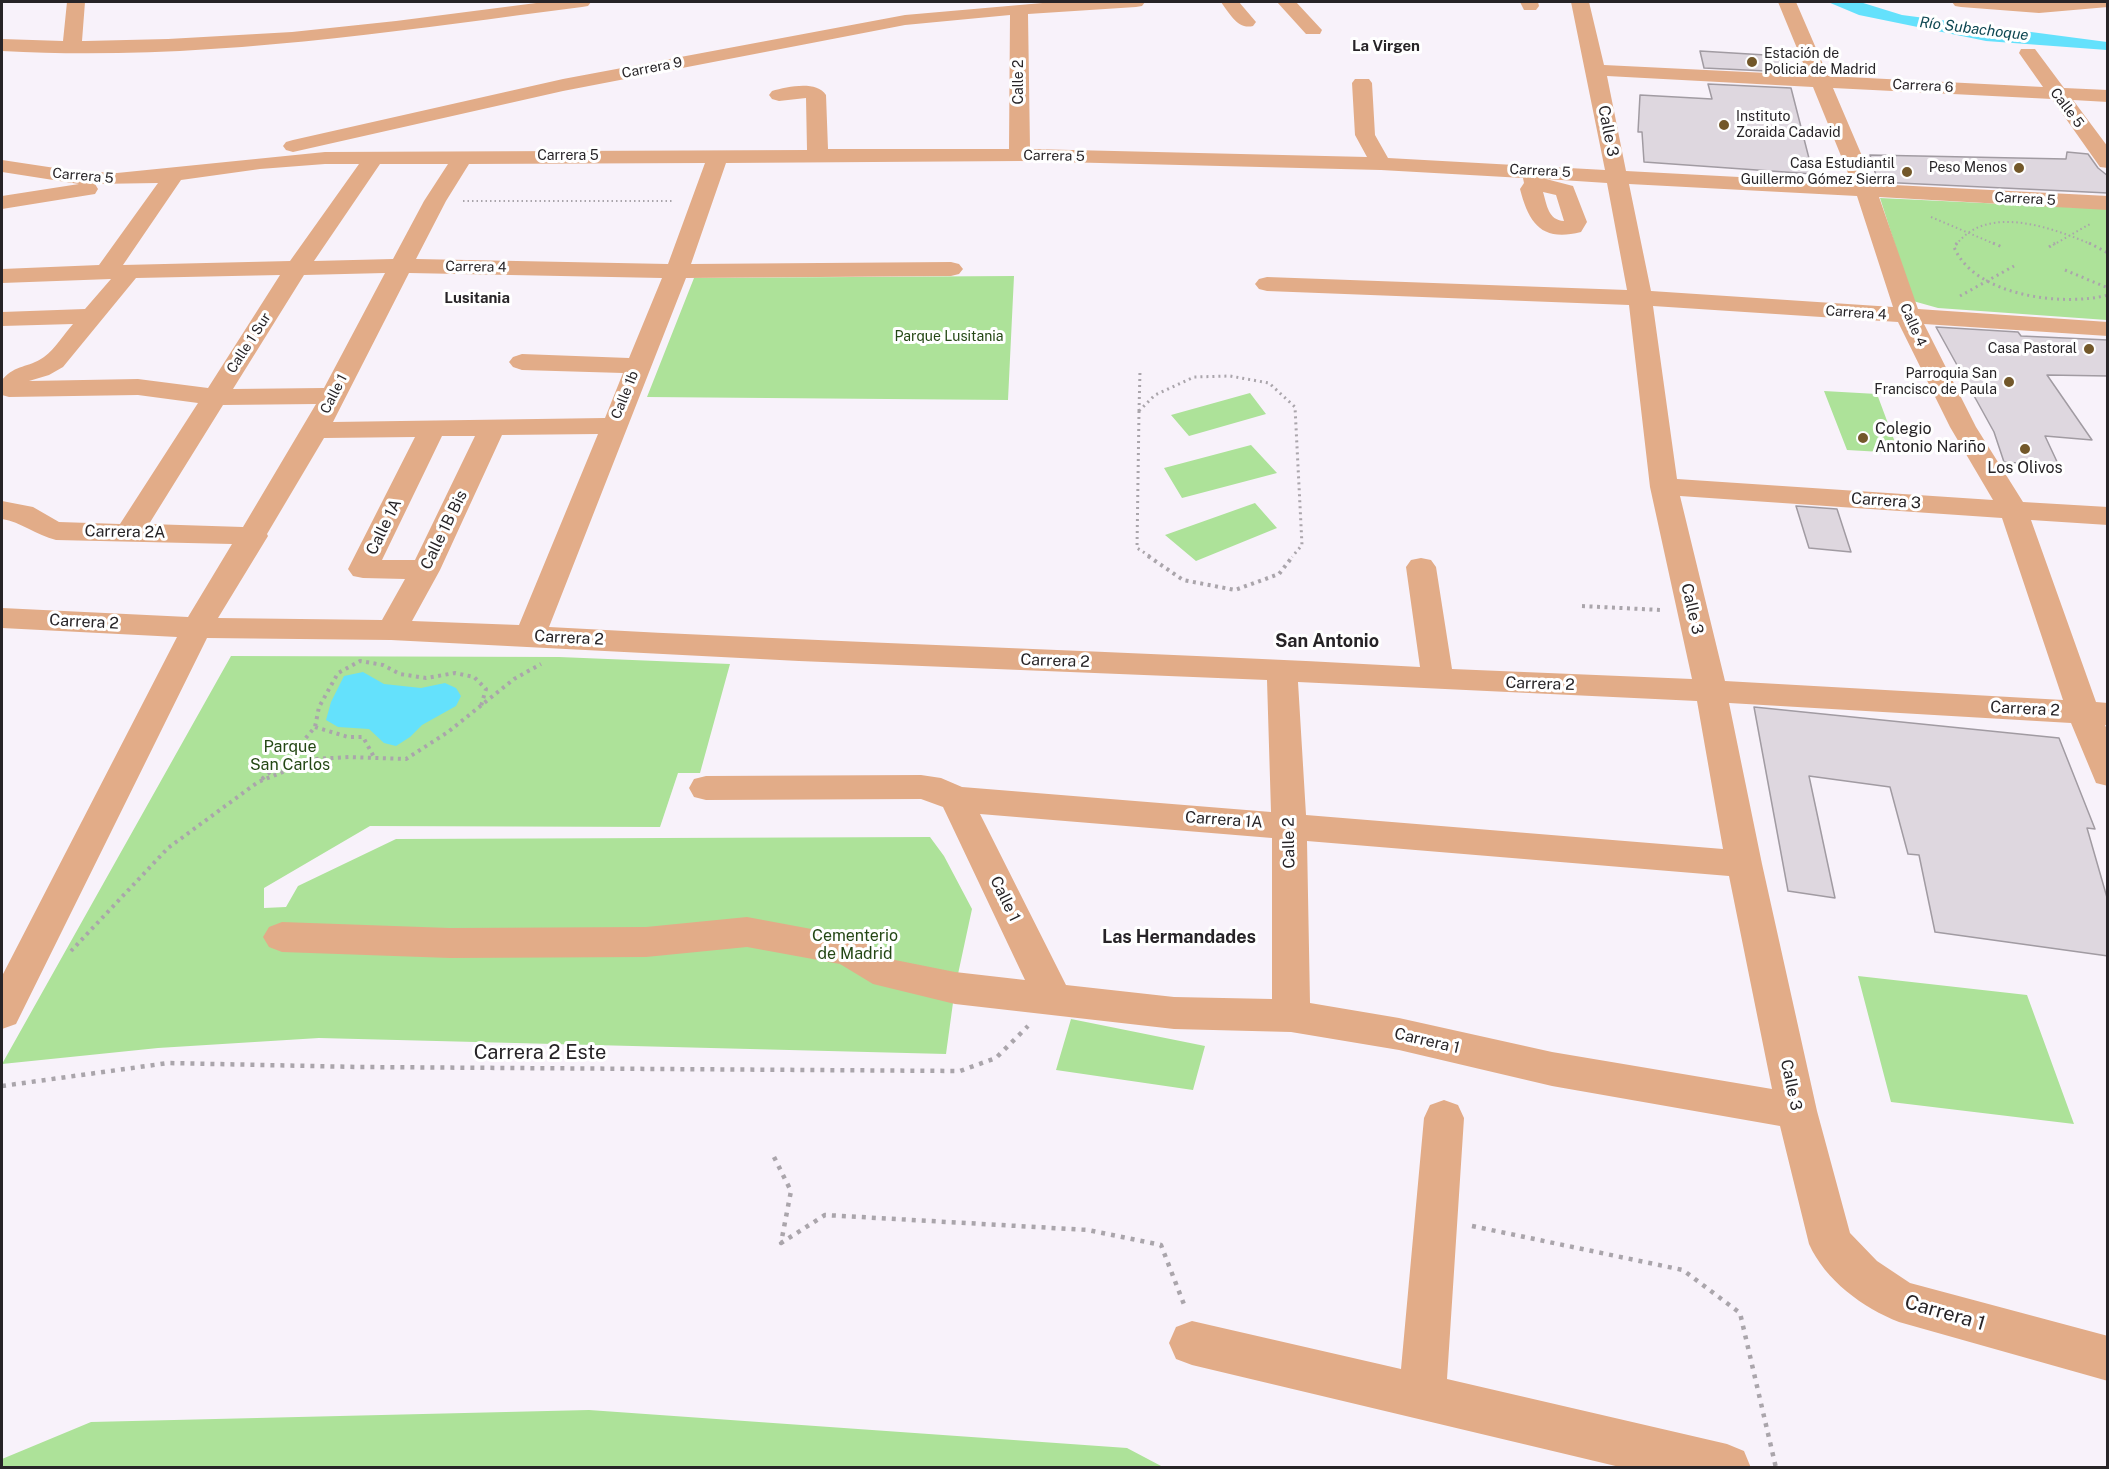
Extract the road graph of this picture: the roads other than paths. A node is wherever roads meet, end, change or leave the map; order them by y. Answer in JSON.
{"nodes":[{"id":1,"x":76,"y":2,"type":"edge"},
{"id":2,"x":582,"y":2,"type":"edge"},
{"id":3,"x":1136,"y":2,"type":"edge"},
{"id":4,"x":1230,"y":2,"type":"edge"},
{"id":5,"x":1286,"y":2,"type":"edge"},
{"id":6,"x":1580,"y":2,"type":"edge"},
{"id":7,"x":1787,"y":2,"type":"edge"},
{"id":8,"x":1962,"y":2,"type":"edge"},
{"id":9,"x":2108,"y":2,"type":"edge"},
{"id":10,"x":2015,"y":4,"type":"edge"},
{"id":11,"x":1019,"y":9,"type":"junction"},
{"id":12,"x":1247,"y":22,"type":"dead end"},
{"id":13,"x":1313,"y":30,"type":"dead end"},
{"id":14,"x":2,"y":45,"type":"edge"},
{"id":15,"x":72,"y":48,"type":"junction"},
{"id":16,"x":2028,"y":53,"type":"dead end"},
{"id":17,"x":1596,"y":70,"type":"junction"},
{"id":18,"x":1820,"y":80,"type":"junction"},
{"id":19,"x":1362,"y":83,"type":"dead end"},
{"id":20,"x":2055,"y":93,"type":"junction"},
{"id":21,"x":779,"y":95,"type":"dead end"},
{"id":22,"x":2108,"y":96,"type":"edge"},
{"id":23,"x":718,"y":155,"type":"junction"},
{"id":24,"x":818,"y":155,"type":"junction"},
{"id":25,"x":1020,"y":155,"type":"junction"},
{"id":26,"x":463,"y":157,"type":"junction"},
{"id":27,"x":374,"y":158,"type":"junction"},
{"id":28,"x":2108,"y":162,"type":"edge"},
{"id":29,"x":1381,"y":164,"type":"junction"},
{"id":30,"x":2,"y":166,"type":"edge"},
{"id":31,"x":174,"y":175,"type":"junction"},
{"id":32,"x":1618,"y":185,"type":"junction"},
{"id":33,"x":1866,"y":190,"type":"junction"},
{"id":34,"x":2,"y":202,"type":"edge"},
{"id":35,"x":1729,"y":202,"type":"dead end"},
{"id":36,"x":2103,"y":211,"type":"edge"},
{"id":37,"x":402,"y":266,"type":"junction"},
{"id":38,"x":297,"y":268,"type":"junction"},
{"id":39,"x":951,"y":270,"type":"dead end"},
{"id":40,"x":677,"y":271,"type":"junction"},
{"id":41,"x":117,"y":272,"type":"junction"},
{"id":42,"x":2,"y":276,"type":"edge"},
{"id":43,"x":1267,"y":284,"type":"dead end"},
{"id":44,"x":1640,"y":298,"type":"junction"},
{"id":45,"x":91,"y":316,"type":"junction"},
{"id":46,"x":1915,"y":317,"type":"junction"},
{"id":47,"x":2,"y":319,"type":"edge"},
{"id":48,"x":2108,"y":329,"type":"edge"},
{"id":49,"x":522,"y":362,"type":"dead end"},
{"id":50,"x":638,"y":366,"type":"junction"},
{"id":51,"x":8,"y":384,"type":"edge"},
{"id":52,"x":332,"y":396,"type":"junction"},
{"id":53,"x":214,"y":397,"type":"junction"},
{"id":54,"x":612,"y":426,"type":"junction"},
{"id":55,"x":492,"y":429,"type":"junction"},
{"id":56,"x":315,"y":430,"type":"junction"},
{"id":57,"x":432,"y":430,"type":"junction"},
{"id":58,"x":1664,"y":487,"type":"junction"},
{"id":59,"x":2013,"y":509,"type":"junction"},
{"id":60,"x":2,"y":510,"type":"edge"},
{"id":61,"x":2108,"y":516,"type":"edge"},
{"id":62,"x":130,"y":531,"type":"junction"},
{"id":63,"x":254,"y":536,"type":"junction"},
{"id":64,"x":1420,"y":567,"type":"dead end"},
{"id":65,"x":425,"y":570,"type":"junction"},
{"id":66,"x":2,"y":618,"type":"edge"},
{"id":67,"x":197,"y":628,"type":"junction"},
{"id":68,"x":391,"y":630,"type":"junction"},
{"id":69,"x":546,"y":636,"type":"junction"},
{"id":70,"x":1282,"y":670,"type":"junction"},
{"id":71,"x":1438,"y":679,"type":"junction"},
{"id":72,"x":1711,"y":691,"type":"junction"},
{"id":73,"x":2095,"y":713,"type":"edge"},
{"id":74,"x":2108,"y":774,"type":"edge"},
{"id":75,"x":706,"y":788,"type":"dead end"},
{"id":76,"x":956,"y":799,"type":"junction"},
{"id":77,"x":1289,"y":825,"type":"junction"},
{"id":78,"x":1744,"y":864,"type":"junction"},
{"id":79,"x":282,"y":937,"type":"dead end"},
{"id":80,"x":1054,"y":1000,"type":"junction"},
{"id":81,"x":2,"y":1013,"type":"edge"},
{"id":82,"x":1291,"y":1016,"type":"junction"},
{"id":83,"x":1797,"y":1111,"type":"junction"},
{"id":84,"x":1444,"y":1118,"type":"dead end"},
{"id":85,"x":1822,"y":1214,"type":"joint"},
{"id":86,"x":1191,"y":1343,"type":"road end"},
{"id":87,"x":2108,"y":1359,"type":"edge"},
{"id":88,"x":1422,"y":1397,"type":"junction"},
{"id":89,"x":1727,"y":1467,"type":"edge"}],
"edges":[{"from":1,"to":15,"type":"street"},
{"from":2,"to":15,"type":"street"},
{"from":3,"to":11,"type":"street","name":"Carrera 9"},
{"from":4,"to":12,"type":"street"},
{"from":5,"to":13,"type":"street"},
{"from":6,"to":17,"type":"street","name":"Calle 3"},
{"from":7,"to":18,"type":"street","name":"Calle 4"},
{"from":8,"to":10,"type":"street"},
{"from":9,"to":10,"type":"street"},
{"from":11,"to":25,"type":"street","name":"Calle 2"},
{"from":11,"to":31,"type":"street","name":"Carrera 9"},
{"from":14,"to":15,"type":"street"},
{"from":16,"to":20,"type":"street","name":"Calle 5"},
{"from":17,"to":18,"type":"street","name":"Carrera 6"},
{"from":17,"to":32,"type":"street","name":"Calle 3"},
{"from":18,"to":20,"type":"street","name":"Carrera 6"},
{"from":18,"to":33,"type":"street","name":"Calle 4"},
{"from":19,"to":29,"type":"street"},
{"from":20,"to":22,"type":"street","name":"Carrera 6"},
{"from":20,"to":28,"type":"street","name":"Calle 5"},
{"from":21,"to":24,"type":"street"},
{"from":23,"to":24,"type":"street","name":"Carrera 5"},
{"from":23,"to":26,"type":"street","name":"Carrera 5"},
{"from":23,"to":40,"type":"street","name":"Calle 1b"},
{"from":24,"to":25,"type":"street","name":"Carrera 5"},
{"from":25,"to":29,"type":"street","name":"Carrera 5"},
{"from":26,"to":27,"type":"street","name":"Carrera 5"},
{"from":26,"to":37,"type":"street","name":"Calle 1"},
{"from":27,"to":31,"type":"street","name":"Carrera 5"},
{"from":27,"to":38,"type":"street","name":"Calle 1 Sur"},
{"from":29,"to":32,"type":"street","name":"Carrera 5"},
{"from":30,"to":31,"type":"street","name":"Carrera 5"},
{"from":31,"to":34,"type":"street"},
{"from":31,"to":41,"type":"street"},
{"from":32,"to":33,"type":"street","name":"Carrera 5"},
{"from":32,"to":35,"type":"street"},
{"from":32,"to":44,"type":"street","name":"Calle 3"},
{"from":33,"to":36,"type":"street","name":"Carrera 5"},
{"from":33,"to":46,"type":"street","name":"Calle 4"},
{"from":37,"to":38,"type":"street","name":"Carrera 4"},
{"from":37,"to":40,"type":"street","name":"Carrera 4"},
{"from":37,"to":52,"type":"street","name":"Calle 1"},
{"from":38,"to":41,"type":"street","name":"Carrera 4"},
{"from":38,"to":53,"type":"street","name":"Calle 1 Sur"},
{"from":39,"to":40,"type":"street","name":"Carrera 4"},
{"from":40,"to":50,"type":"street","name":"Calle 1b"},
{"from":41,"to":42,"type":"street","name":"Carrera 4"},
{"from":41,"to":45,"type":"street"},
{"from":43,"to":44,"type":"street","name":"Carrera 4"},
{"from":44,"to":46,"type":"street","name":"Carrera 4"},
{"from":44,"to":58,"type":"street","name":"Calle 3"},
{"from":45,"to":47,"type":"street"},
{"from":45,"to":51,"type":"street"},
{"from":46,"to":48,"type":"street","name":"Carrera 4"},
{"from":46,"to":59,"type":"street","name":"Calle 4"},
{"from":49,"to":50,"type":"street"},
{"from":50,"to":54,"type":"street","name":"Calle 1b"},
{"from":51,"to":53,"type":"street"},
{"from":52,"to":53,"type":"street"},
{"from":52,"to":56,"type":"street","name":"Calle 1"},
{"from":53,"to":62,"type":"street","name":"Calle 1 Sur"},
{"from":54,"to":55,"type":"street"},
{"from":54,"to":69,"type":"street","name":"Calle 1b"},
{"from":55,"to":57,"type":"street"},
{"from":55,"to":65,"type":"street","name":"Calle 1B Bis"},
{"from":56,"to":57,"type":"street"},
{"from":56,"to":63,"type":"street","name":"Calle 1"},
{"from":57,"to":65,"type":"street","name":"Calle 1A"},
{"from":58,"to":59,"type":"street","name":"Carrera 3"},
{"from":58,"to":72,"type":"street","name":"Calle 3"},
{"from":59,"to":61,"type":"street","name":"Carrera 3"},
{"from":59,"to":73,"type":"street","name":"Calle 4"},
{"from":60,"to":62,"type":"street","name":"Carrera 2A"},
{"from":62,"to":63,"type":"street","name":"Carrera 2A"},
{"from":63,"to":67,"type":"street","name":"Calle 1"},
{"from":64,"to":71,"type":"street"},
{"from":65,"to":68,"type":"street","name":"Calle 1B Bis"},
{"from":66,"to":67,"type":"street","name":"Carrera 2"},
{"from":67,"to":68,"type":"street","name":"Carrera 2"},
{"from":67,"to":81,"type":"street","name":"Calle 1"},
{"from":68,"to":69,"type":"street","name":"Carrera 2"},
{"from":69,"to":70,"type":"street","name":"Carrera 2"},
{"from":70,"to":71,"type":"street","name":"Carrera 2"},
{"from":70,"to":77,"type":"street","name":"Calle 2"},
{"from":71,"to":72,"type":"street","name":"Carrera 2"},
{"from":72,"to":73,"type":"street","name":"Carrera 2"},
{"from":72,"to":78,"type":"street","name":"Calle 3"},
{"from":73,"to":74,"type":"street","name":"Calle 4"},
{"from":75,"to":76,"type":"street","name":"Carrera 1A"},
{"from":76,"to":77,"type":"street","name":"Carrera 1A"},
{"from":76,"to":80,"type":"street","name":"Calle 1"},
{"from":77,"to":78,"type":"street","name":"Carrera 1A"},
{"from":77,"to":82,"type":"street","name":"Calle 2"},
{"from":78,"to":83,"type":"street","name":"Calle 3"},
{"from":79,"to":80,"type":"street","name":"Carrera 1"},
{"from":80,"to":82,"type":"street","name":"Carrera 1"},
{"from":82,"to":83,"type":"street","name":"Carrera 1"},
{"from":83,"to":85,"type":"street","name":"Calle 3"},
{"from":84,"to":88,"type":"street"},
{"from":85,"to":87,"type":"street","name":"Carrera 1"},
{"from":86,"to":88,"type":"street"},
{"from":88,"to":89,"type":"street"}]}
